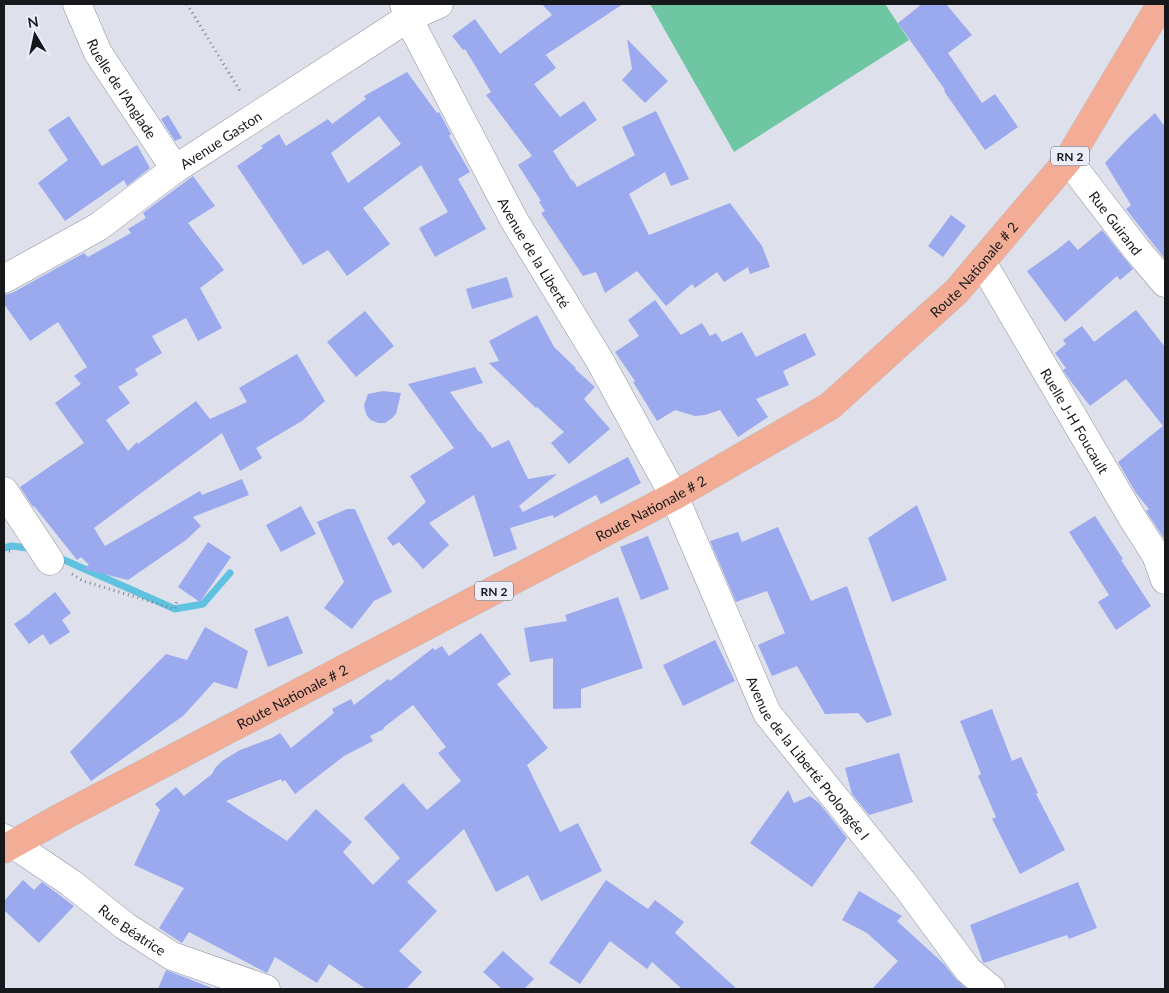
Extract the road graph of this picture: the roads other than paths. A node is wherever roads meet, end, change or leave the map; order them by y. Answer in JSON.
{"nodes":[{"id":1,"x":77,"y":4,"type":"edge"},
{"id":2,"x":439,"y":4,"type":"edge"},
{"id":3,"x":1161,"y":4,"type":"edge"},
{"id":4,"x":406,"y":11,"type":"edge"},
{"id":5,"x":1068,"y":160,"type":"junction"},
{"id":6,"x":175,"y":169,"type":"junction"},
{"id":7,"x":982,"y":262,"type":"junction"},
{"id":8,"x":4,"y":279,"type":"edge"},
{"id":9,"x":1165,"y":283,"type":"edge"},
{"id":10,"x":4,"y":491,"type":"edge"},
{"id":11,"x":674,"y":496,"type":"junction"},
{"id":12,"x":50,"y":561,"type":"road end"},
{"id":13,"x":1165,"y":580,"type":"edge"},
{"id":14,"x":7,"y":844,"type":"edge"},
{"id":15,"x":266,"y":989,"type":"edge"},
{"id":16,"x":991,"y":989,"type":"edge"}],
"edges":[{"from":1,"to":6,"type":"street","name":"Ruelle de l'Anglade"},
{"from":2,"to":4,"type":"street","name":"Avenue Gaston"},
{"from":3,"to":5,"type":"main road","name":"Route Nationale # 2","number":"RN 2"},
{"from":4,"to":6,"type":"street","name":"Avenue Gaston"},
{"from":4,"to":11,"type":"street","name":"Avenue de la Liberté"},
{"from":5,"to":7,"type":"main road","name":"Route Nationale # 2","number":"RN 2"},
{"from":5,"to":9,"type":"street","name":"Rue Guirand"},
{"from":6,"to":8,"type":"street","name":"Avenue Gaston"},
{"from":7,"to":11,"type":"main road","name":"Route Nationale # 2","number":"RN 2"},
{"from":7,"to":13,"type":"street","name":"Ruelle J-H Foucault"},
{"from":10,"to":12,"type":"street"},
{"from":11,"to":14,"type":"main road","name":"Route Nationale # 2","number":"RN 2"},
{"from":11,"to":16,"type":"street","name":"Avenue de la Liberté Prolongée I"},
{"from":14,"to":15,"type":"street","name":"Rue Béatrice"}]}
